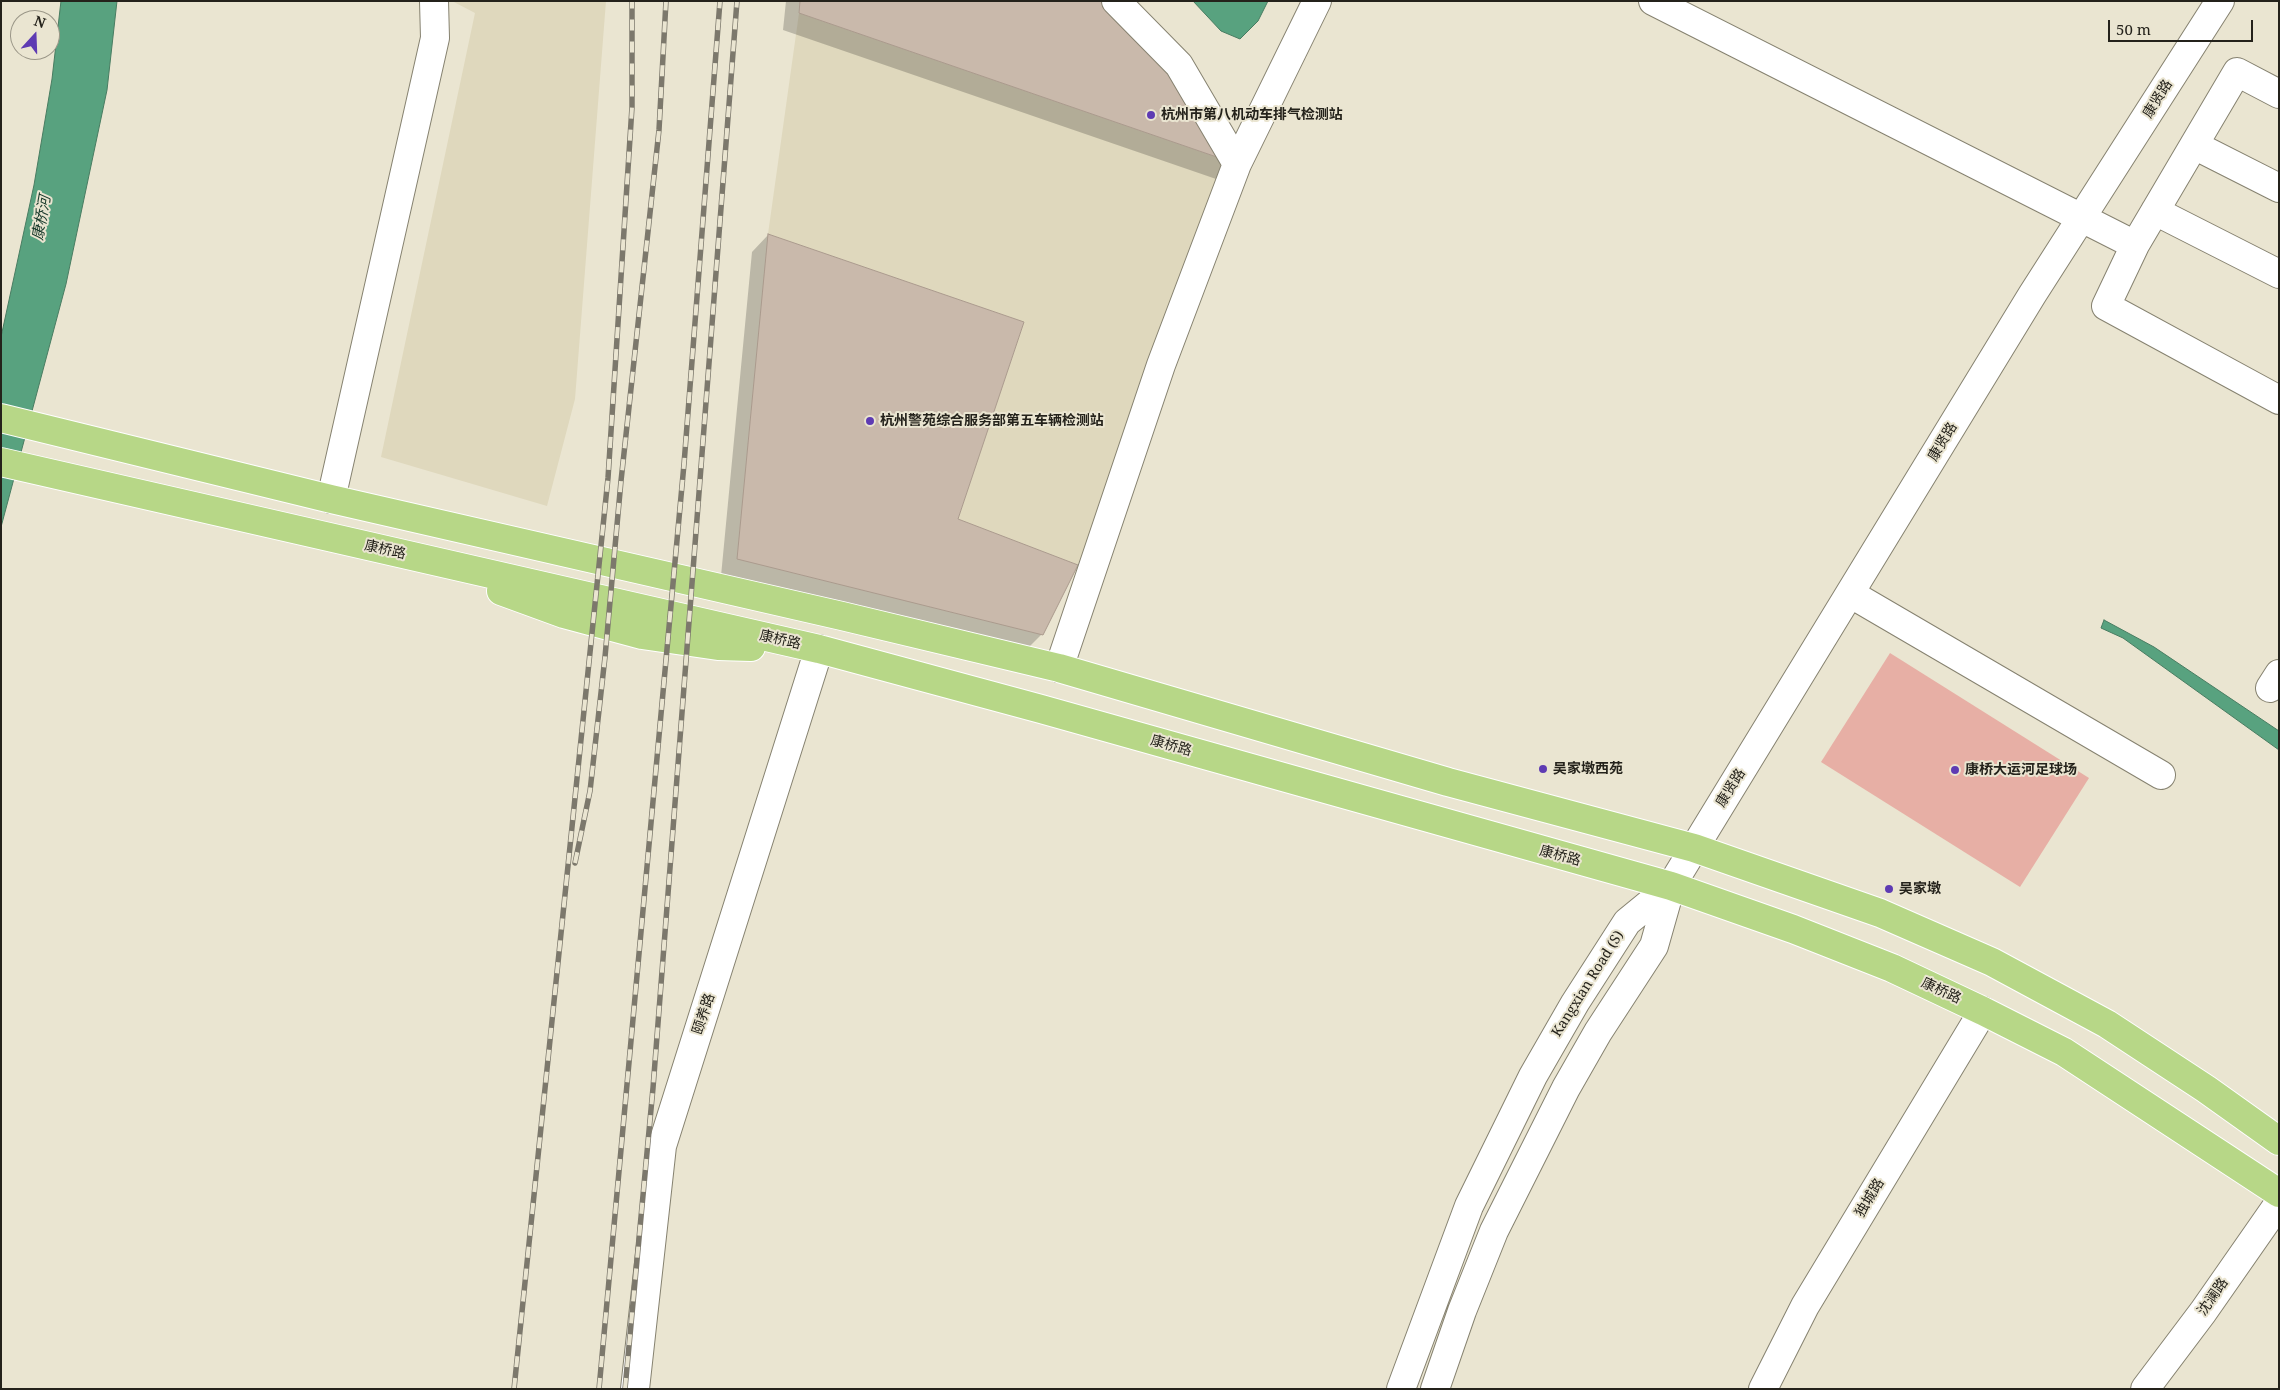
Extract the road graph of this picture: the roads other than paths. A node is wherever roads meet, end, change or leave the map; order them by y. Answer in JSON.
{"nodes":[{"id":1,"x":434,"y":1,"type":"edge"},
{"id":2,"x":1116,"y":1,"type":"edge"},
{"id":3,"x":1317,"y":1,"type":"edge"},
{"id":4,"x":1653,"y":1,"type":"edge"},
{"id":5,"x":2220,"y":1,"type":"edge"},
{"id":6,"x":2279,"y":94,"type":"edge"},
{"id":7,"x":2194,"y":145,"type":"junction"},
{"id":8,"x":1237,"y":164,"type":"junction"},
{"id":9,"x":2279,"y":188,"type":"edge"},
{"id":10,"x":2155,"y":211,"type":"junction"},
{"id":11,"x":2083,"y":218,"type":"junction"},
{"id":12,"x":2135,"y":245,"type":"junction"},
{"id":13,"x":2279,"y":274,"type":"edge"},
{"id":14,"x":2279,"y":400,"type":"edge"},
{"id":15,"x":1,"y":418,"type":"edge"},
{"id":16,"x":1,"y":462,"type":"edge"},
{"id":17,"x":331,"y":499,"type":"junction"},
{"id":18,"x":1851,"y":594,"type":"junction"},
{"id":19,"x":819,"y":649,"type":"junction"},
{"id":20,"x":1059,"y":668,"type":"junction"},
{"id":21,"x":2161,"y":775,"type":"dead end"},
{"id":22,"x":1694,"y":848,"type":"junction"},
{"id":23,"x":1671,"y":886,"type":"junction"},
{"id":24,"x":1983,"y":1011,"type":"junction"},
{"id":25,"x":2279,"y":1141,"type":"edge"},
{"id":26,"x":2279,"y":1193,"type":"edge"},
{"id":27,"x":2279,"y":1203,"type":"edge"},
{"id":28,"x":635,"y":1389,"type":"edge"},
{"id":29,"x":1401,"y":1389,"type":"edge"},
{"id":30,"x":1435,"y":1389,"type":"edge"},
{"id":31,"x":1763,"y":1389,"type":"edge"},
{"id":32,"x":2145,"y":1389,"type":"edge"}],
"edges":[{"from":1,"to":17,"type":"street"},
{"from":2,"to":8,"type":"street"},
{"from":3,"to":8,"type":"street"},
{"from":4,"to":11,"type":"street"},
{"from":5,"to":11,"type":"street","name":"康贤路"},
{"from":6,"to":7,"type":"street"},
{"from":7,"to":9,"type":"street"},
{"from":7,"to":10,"type":"street"},
{"from":8,"to":20,"type":"street"},
{"from":10,"to":12,"type":"street"},
{"from":10,"to":13,"type":"street"},
{"from":11,"to":12,"type":"street"},
{"from":11,"to":18,"type":"street","name":"康贤路"},
{"from":12,"to":14,"type":"street"},
{"from":15,"to":17,"type":"main road"},
{"from":16,"to":19,"type":"main road","name":"康桥路"},
{"from":17,"to":20,"type":"main road"},
{"from":18,"to":21,"type":"street"},
{"from":18,"to":22,"type":"street","name":"康贤路"},
{"from":19,"to":23,"type":"main road","name":"康桥路"},
{"from":19,"to":28,"type":"street","name":"颐养路"},
{"from":20,"to":22,"type":"main road"},
{"from":22,"to":23,"type":"street","name":"康贤路"},
{"from":22,"to":25,"type":"main road"},
{"from":23,"to":24,"type":"main road","name":"康桥路"},
{"from":23,"to":29,"type":"street","name":"Kangxian Road (S)"},
{"from":23,"to":30,"type":"street"},
{"from":24,"to":26,"type":"main road","name":"康桥路"},
{"from":24,"to":31,"type":"street","name":"独城路"},
{"from":27,"to":32,"type":"street","name":"沈澜路"}]}
